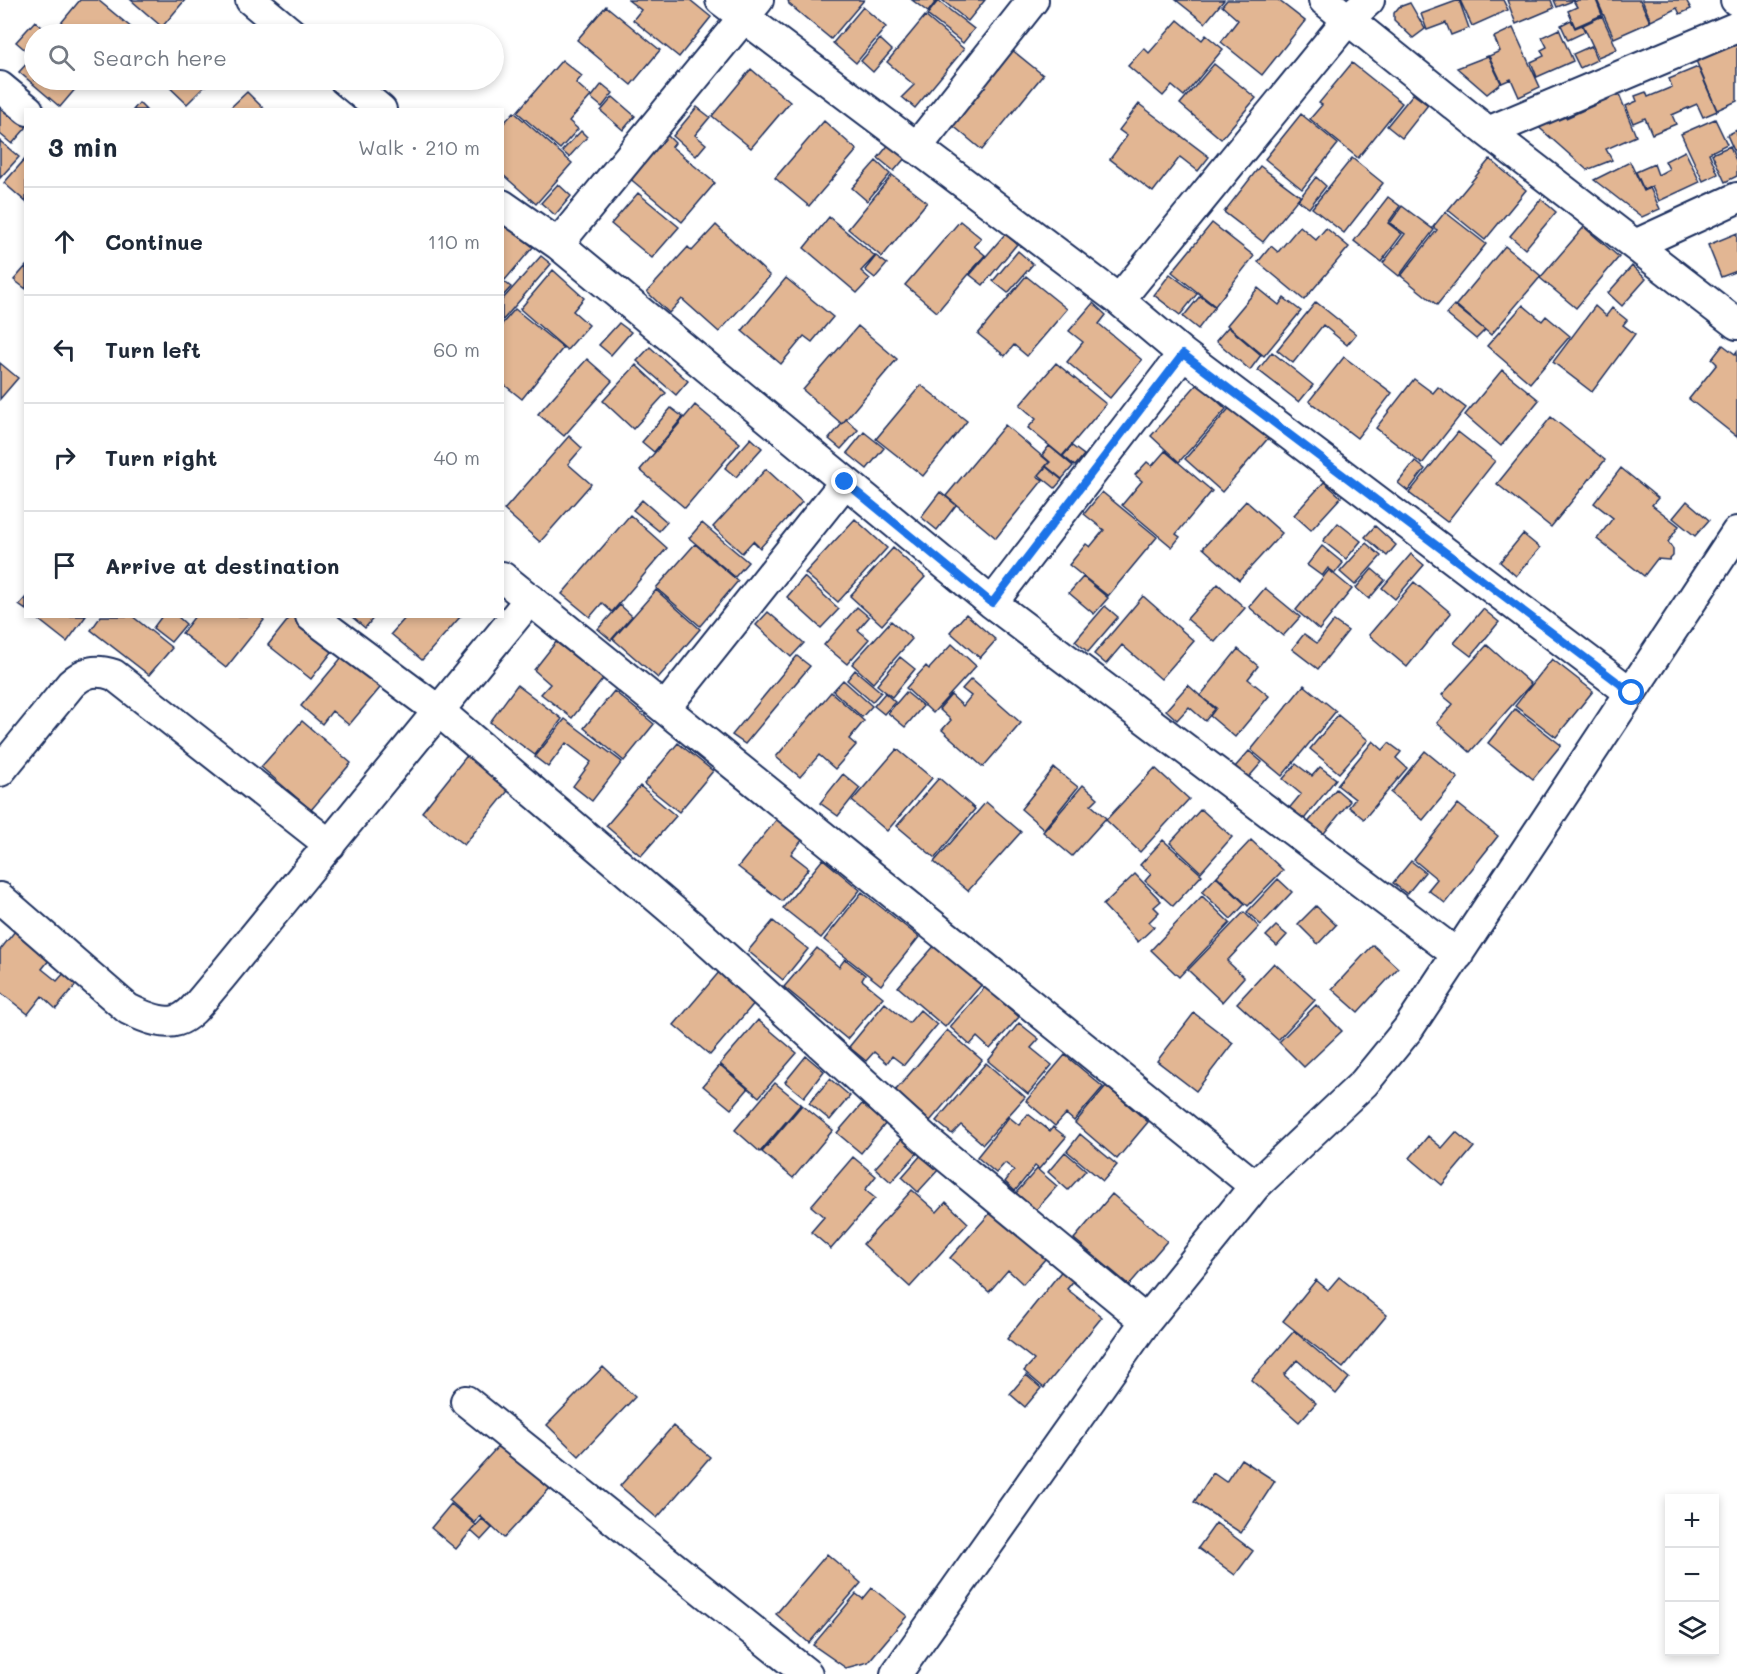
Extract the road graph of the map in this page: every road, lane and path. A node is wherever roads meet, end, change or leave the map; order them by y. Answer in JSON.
{"nodes":[{"id":1,"x":251,"y":0,"type":"edge"},
{"id":2,"x":1033,"y":0,"type":"edge"},
{"id":3,"x":1324,"y":0,"type":"edge"},
{"id":4,"x":1365,"y":5,"type":"edge"},
{"id":5,"x":741,"y":6,"type":"edge"},
{"id":6,"x":280,"y":24,"type":"edge"},
{"id":7,"x":1737,"y":27,"type":"edge"},
{"id":8,"x":0,"y":87,"type":"edge"},
{"id":9,"x":357,"y":90,"type":"edge"},
{"id":10,"x":26,"y":108,"type":"edge"},
{"id":11,"x":379,"y":108,"type":"edge"},
{"id":12,"x":1488,"y":132,"type":"junction"},
{"id":13,"x":916,"y":148,"type":"junction"},
{"id":14,"x":1737,"y":198,"type":"edge"},
{"id":15,"x":504,"y":206,"type":"edge"},
{"id":16,"x":558,"y":244,"type":"junction"},
{"id":17,"x":1635,"y":245,"type":"junction"},
{"id":18,"x":1119,"y":300,"type":"junction"},
{"id":19,"x":1737,"y":324,"type":"edge"},
{"id":20,"x":1183,"y":354,"type":"junction"},
{"id":21,"x":845,"y":482,"type":"junction"},
{"id":22,"x":1737,"y":532,"type":"edge"},
{"id":23,"x":504,"y":579,"type":"edge"},
{"id":24,"x":530,"y":599,"type":"junction"},
{"id":25,"x":992,"y":603,"type":"junction"},
{"id":26,"x":314,"y":618,"type":"edge"},
{"id":27,"x":1632,"y":693,"type":"junction"},
{"id":28,"x":665,"y":708,"type":"junction"},
{"id":29,"x":440,"y":712,"type":"junction"},
{"id":30,"x":0,"y":771,"type":"edge"},
{"id":31,"x":330,"y":845,"type":"junction"},
{"id":32,"x":0,"y":898,"type":"edge"},
{"id":33,"x":1458,"y":955,"type":"junction"},
{"id":34,"x":1255,"y":1186,"type":"junction"},
{"id":35,"x":1146,"y":1321,"type":"junction"},
{"id":36,"x":466,"y":1401,"type":"dead end"},
{"id":37,"x":807,"y":1674,"type":"edge"},
{"id":38,"x":896,"y":1674,"type":"edge"}],
"edges":[{"from":1,"to":6,"type":"street"},
{"from":2,"to":13,"type":"street"},
{"from":3,"to":4,"type":"street"},
{"from":4,"to":12,"type":"street"},
{"from":4,"to":18,"type":"street"},
{"from":5,"to":13,"type":"street"},
{"from":5,"to":16,"type":"street"},
{"from":7,"to":12,"type":"street"},
{"from":8,"to":10,"type":"street"},
{"from":9,"to":11,"type":"street"},
{"from":12,"to":17,"type":"street"},
{"from":13,"to":18,"type":"street"},
{"from":14,"to":17,"type":"street"},
{"from":15,"to":16,"type":"street"},
{"from":16,"to":21,"type":"street"},
{"from":17,"to":19,"type":"street"},
{"from":18,"to":20,"type":"street"},
{"from":20,"to":25,"type":"street"},
{"from":20,"to":27,"type":"street"},
{"from":21,"to":25,"type":"street"},
{"from":21,"to":28,"type":"street"},
{"from":22,"to":27,"type":"street"},
{"from":23,"to":24,"type":"street"},
{"from":24,"to":28,"type":"street"},
{"from":24,"to":29,"type":"street"},
{"from":25,"to":33,"type":"street"},
{"from":26,"to":29,"type":"street"},
{"from":27,"to":33,"type":"street"},
{"from":28,"to":34,"type":"street"},
{"from":29,"to":31,"type":"street"},
{"from":29,"to":35,"type":"street"},
{"from":30,"to":31,"type":"street"},
{"from":31,"to":32,"type":"street"},
{"from":33,"to":34,"type":"street"},
{"from":34,"to":35,"type":"street"},
{"from":35,"to":38,"type":"street"},
{"from":36,"to":37,"type":"street"}]}
